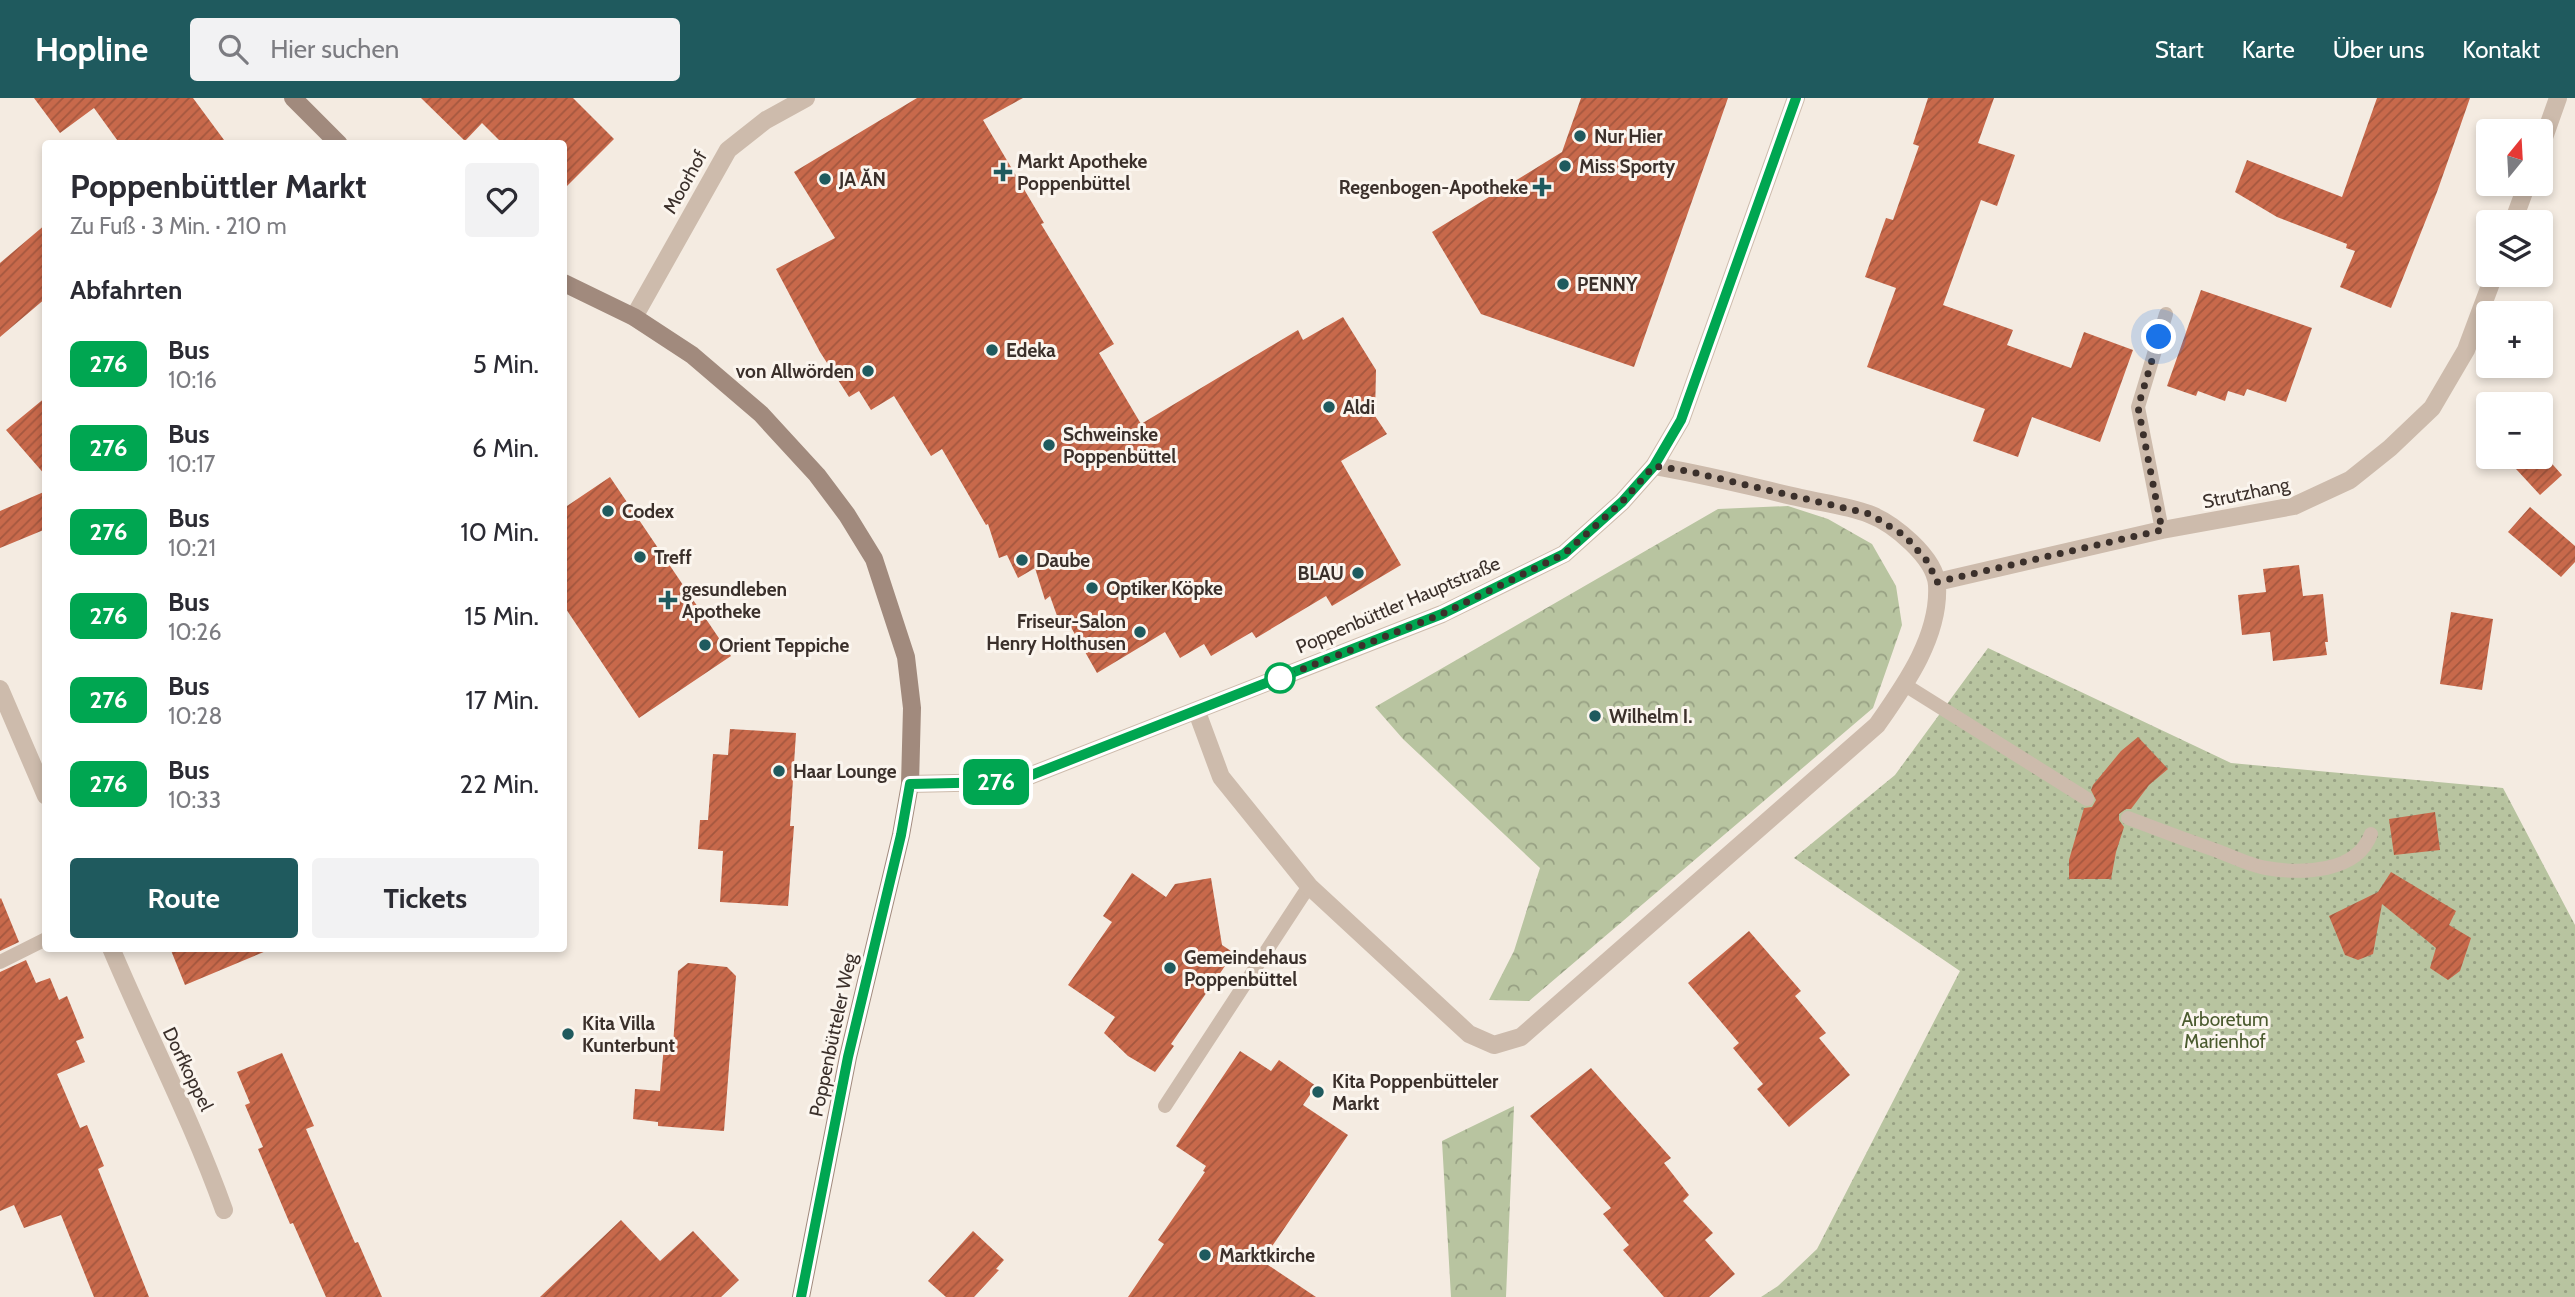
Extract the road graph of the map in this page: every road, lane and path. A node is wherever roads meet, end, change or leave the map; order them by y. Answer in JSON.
{"nodes":[{"id":1,"x":293,"y":98,"type":"edge"},
{"id":2,"x":806,"y":98,"type":"edge"},
{"id":3,"x":1796,"y":98,"type":"edge"},
{"id":4,"x":2558,"y":98,"type":"edge"},
{"id":5,"x":2551,"y":119,"type":"edge"},
{"id":6,"x":335,"y":140,"type":"edge"},
{"id":7,"x":567,"y":284,"type":"edge"},
{"id":8,"x":2490,"y":287,"type":"edge"},
{"id":9,"x":2166,"y":314,"type":"dead end"},
{"id":10,"x":634,"y":317,"type":"junction"},
{"id":11,"x":1654,"y":466,"type":"junction"},
{"id":12,"x":2162,"y":530,"type":"junction"},
{"id":13,"x":1937,"y":582,"type":"junction"},
{"id":14,"x":1905,"y":685,"type":"junction"},
{"id":15,"x":0,"y":689,"type":"edge"},
{"id":16,"x":1197,"y":712,"type":"junction"},
{"id":17,"x":910,"y":784,"type":"junction"},
{"id":18,"x":42,"y":787,"type":"edge"},
{"id":19,"x":2087,"y":799,"type":"dead end"},
{"id":20,"x":2128,"y":818,"type":"dead end"},
{"id":21,"x":2371,"y":834,"type":"dead end"},
{"id":22,"x":1309,"y":887,"type":"junction"},
{"id":23,"x":42,"y":941,"type":"edge"},
{"id":24,"x":113,"y":952,"type":"edge"},
{"id":25,"x":0,"y":962,"type":"edge"},
{"id":26,"x":1165,"y":1106,"type":"dead end"},
{"id":27,"x":224,"y":1210,"type":"dead end"},
{"id":28,"x":801,"y":1297,"type":"edge"}],
"edges":[{"from":1,"to":6,"type":"main road"},
{"from":2,"to":10,"type":"street","name":"Moorhof"},
{"from":3,"to":11,"type":"street","name":"Poppenbüttler Hauptstraße"},
{"from":4,"to":5,"type":"street"},
{"from":7,"to":10,"type":"main road","name":"Poppenbütteler Weg"},
{"from":8,"to":12,"type":"street","name":"Strutzhang"},
{"from":9,"to":12,"type":"lane"},
{"from":10,"to":17,"type":"main road","name":"Poppenbütteler Weg"},
{"from":11,"to":13,"type":"street"},
{"from":11,"to":16,"type":"street","name":"Poppenbüttler Hauptstraße"},
{"from":12,"to":13,"type":"street","name":"Strutzhang"},
{"from":13,"to":14,"type":"street"},
{"from":14,"to":19,"type":"lane"},
{"from":14,"to":22,"type":"street"},
{"from":15,"to":18,"type":"street"},
{"from":16,"to":17,"type":"street","name":"Poppenbüttler Hauptstraße"},
{"from":16,"to":22,"type":"street"},
{"from":17,"to":28,"type":"main road","name":"Poppenbütteler Weg"},
{"from":20,"to":21,"type":"lane"},
{"from":22,"to":26,"type":"lane"},
{"from":23,"to":25,"type":"lane"},
{"from":24,"to":27,"type":"street","name":"Dorfkoppel"}]}
